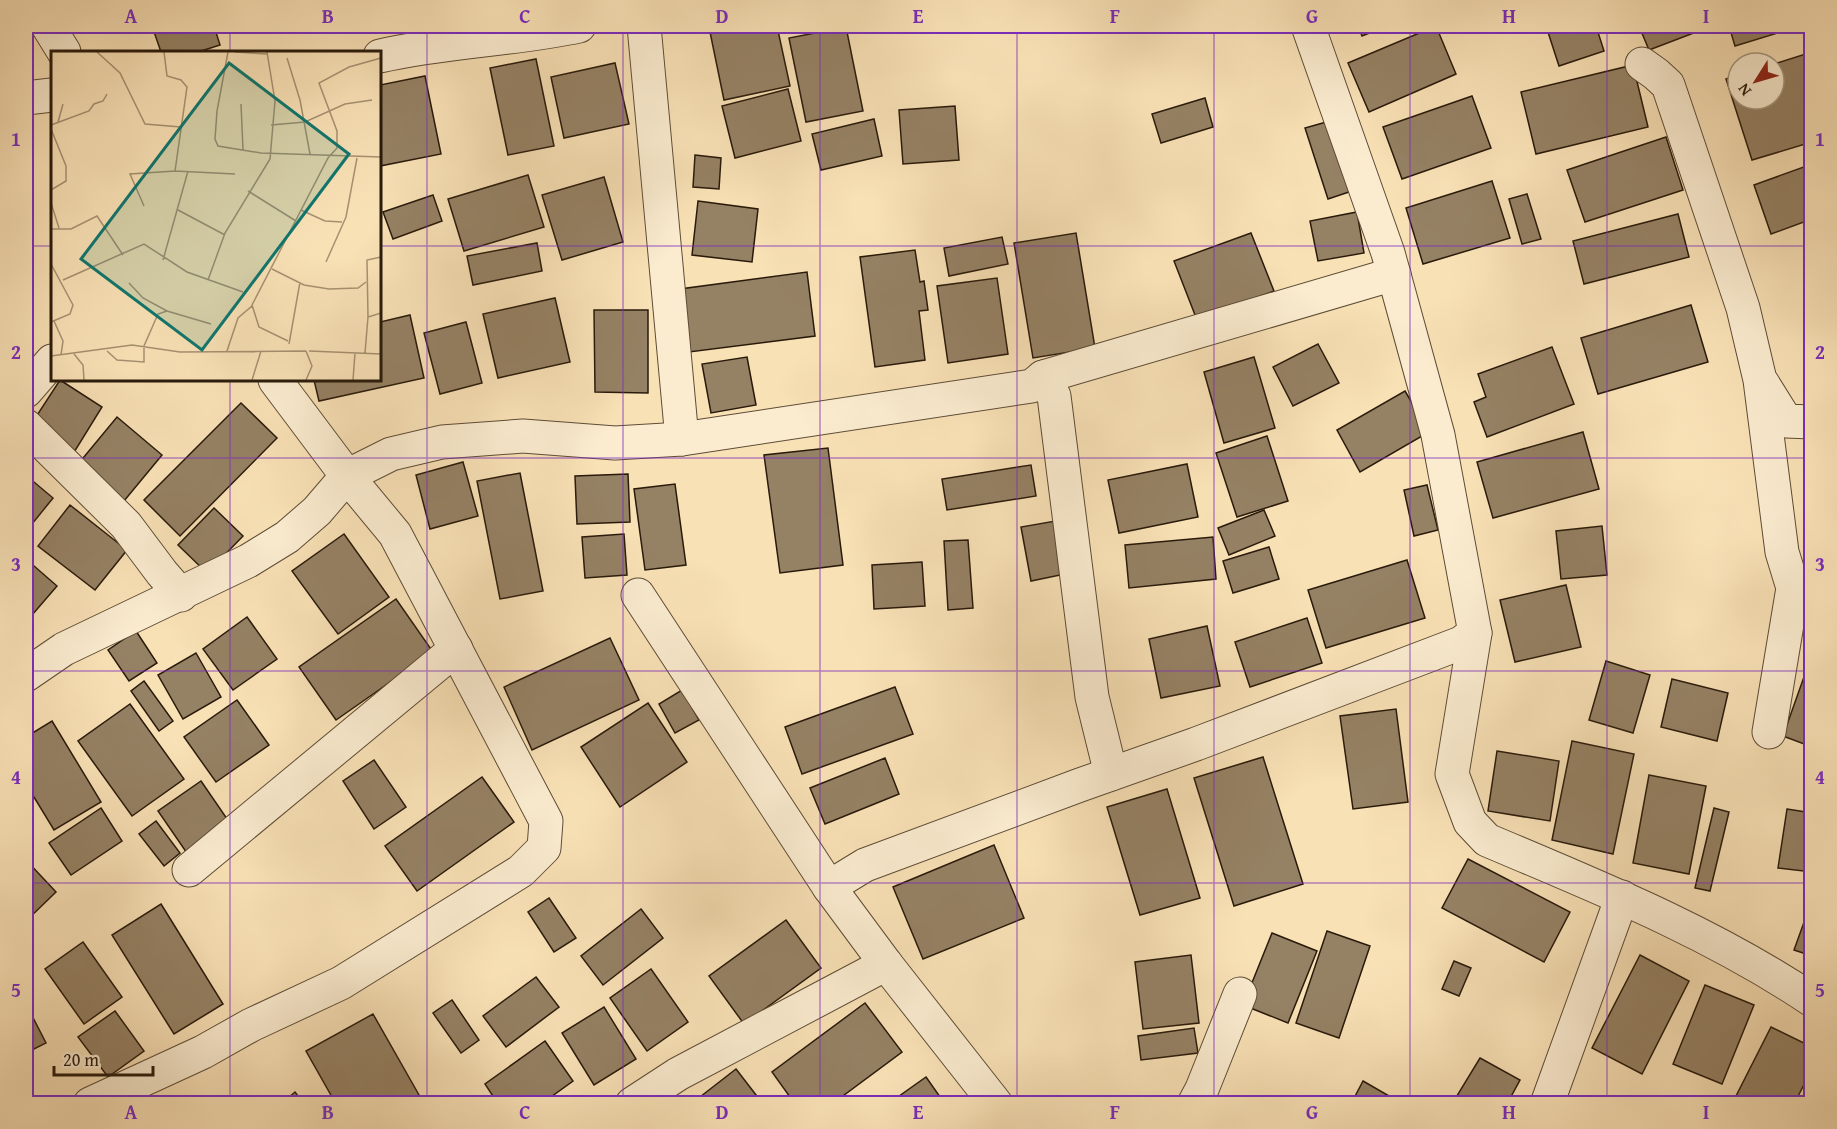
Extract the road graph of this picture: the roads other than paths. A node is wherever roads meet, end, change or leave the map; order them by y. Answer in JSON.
{"nodes":[{"id":1,"x":48,"y":26,"type":"edge"},
{"id":2,"x":644,"y":26,"type":"edge"},
{"id":3,"x":1308,"y":26,"type":"edge"},
{"id":4,"x":562,"y":27,"type":"edge"},
{"id":5,"x":63,"y":51,"type":"edge"},
{"id":6,"x":381,"y":56,"type":"edge"},
{"id":7,"x":1642,"y":64,"type":"dead end"},
{"id":8,"x":51,"y":95,"type":"edge"},
{"id":9,"x":26,"y":98,"type":"edge"},
{"id":10,"x":1394,"y":274,"type":"junction"},
{"id":11,"x":51,"y":362,"type":"edge"},
{"id":12,"x":1043,"y":376,"type":"junction"},
{"id":13,"x":1760,"y":380,"type":"junction"},
{"id":14,"x":275,"y":381,"type":"edge"},
{"id":15,"x":26,"y":391,"type":"edge"},
{"id":16,"x":1812,"y":422,"type":"edge"},
{"id":17,"x":26,"y":426,"type":"edge"},
{"id":18,"x":682,"y":439,"type":"junction"},
{"id":19,"x":347,"y":476,"type":"junction"},
{"id":20,"x":181,"y":595,"type":"junction"},
{"id":21,"x":638,"y":595,"type":"dead end"},
{"id":22,"x":1475,"y":633,"type":"junction"},
{"id":23,"x":456,"y":649,"type":"junction"},
{"id":24,"x":26,"y":675,"type":"edge"},
{"id":25,"x":1769,"y":732,"type":"dead end"},
{"id":26,"x":1111,"y":774,"type":"junction"},
{"id":27,"x":189,"y":870,"type":"dead end"},
{"id":28,"x":829,"y":887,"type":"junction"},
{"id":29,"x":1622,"y":897,"type":"junction"},
{"id":30,"x":886,"y":964,"type":"junction"},
{"id":31,"x":1240,"y":994,"type":"dead end"},
{"id":32,"x":1812,"y":1000,"type":"edge"},
{"id":33,"x":90,"y":1104,"type":"edge"},
{"id":34,"x":632,"y":1104,"type":"edge"},
{"id":35,"x":996,"y":1104,"type":"edge"},
{"id":36,"x":1194,"y":1104,"type":"edge"},
{"id":37,"x":1547,"y":1104,"type":"edge"}],
"edges":[{"from":1,"to":5,"type":"street"},
{"from":2,"to":18,"type":"street"},
{"from":3,"to":10,"type":"street"},
{"from":4,"to":6,"type":"street"},
{"from":7,"to":13,"type":"street"},
{"from":8,"to":9,"type":"street"},
{"from":10,"to":12,"type":"street"},
{"from":10,"to":22,"type":"street"},
{"from":11,"to":15,"type":"street"},
{"from":12,"to":18,"type":"street"},
{"from":12,"to":26,"type":"street"},
{"from":13,"to":16,"type":"street"},
{"from":13,"to":25,"type":"street"},
{"from":14,"to":19,"type":"street"},
{"from":17,"to":20,"type":"street"},
{"from":18,"to":19,"type":"street"},
{"from":19,"to":20,"type":"street"},
{"from":19,"to":23,"type":"street"},
{"from":20,"to":24,"type":"street"},
{"from":21,"to":28,"type":"street"},
{"from":22,"to":26,"type":"street"},
{"from":22,"to":29,"type":"street"},
{"from":23,"to":27,"type":"street"},
{"from":23,"to":33,"type":"street"},
{"from":26,"to":28,"type":"street"},
{"from":28,"to":30,"type":"street"},
{"from":29,"to":32,"type":"street"},
{"from":29,"to":37,"type":"street"},
{"from":30,"to":34,"type":"street"},
{"from":30,"to":35,"type":"street"},
{"from":31,"to":36,"type":"street"}]}
